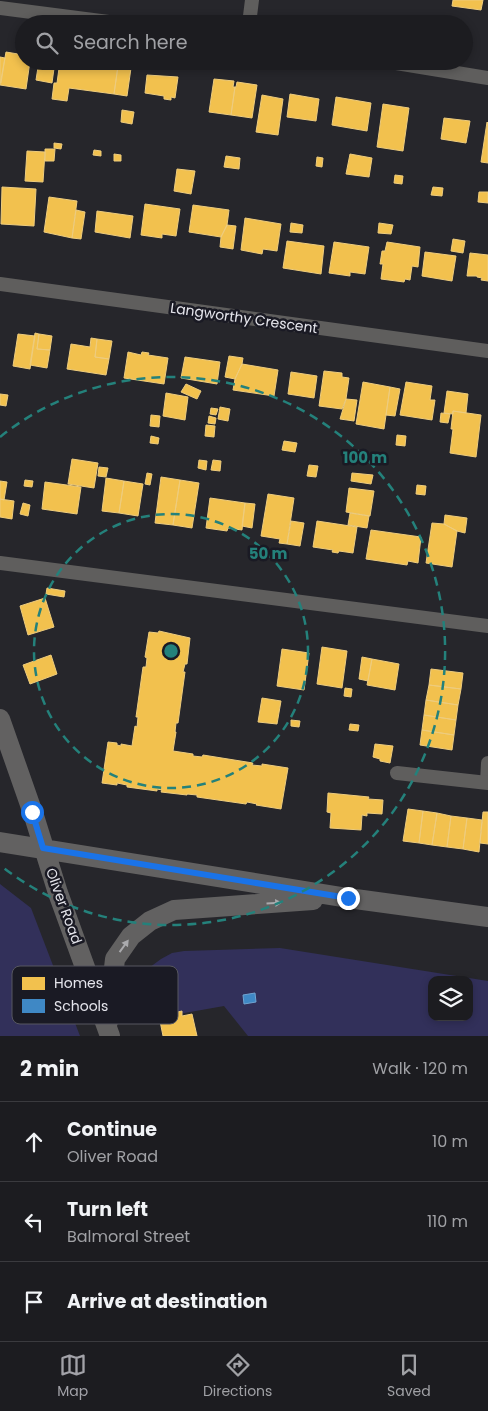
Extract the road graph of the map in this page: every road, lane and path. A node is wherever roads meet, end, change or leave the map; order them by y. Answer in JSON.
{"nodes":[{"id":1,"x":252,"y":0,"type":"edge"},
{"id":2,"x":0,"y":8,"type":"edge"},
{"id":3,"x":54,"y":15,"type":"edge"},
{"id":4,"x":250,"y":15,"type":"edge"},
{"id":5,"x":439,"y":70,"type":"edge"},
{"id":6,"x":488,"y":78,"type":"edge"},
{"id":7,"x":0,"y":284,"type":"edge"},
{"id":8,"x":488,"y":351,"type":"edge"},
{"id":9,"x":0,"y":564,"type":"edge"},
{"id":10,"x":488,"y":626,"type":"edge"},
{"id":11,"x":0,"y":718,"type":"edge"},
{"id":12,"x":488,"y":763,"type":"edge"},
{"id":13,"x":397,"y":773,"type":"dead end"},
{"id":14,"x":488,"y":783,"type":"edge"},
{"id":15,"x":0,"y":842,"type":"edge"},
{"id":16,"x":43,"y":848,"type":"junction"},
{"id":17,"x":348,"y":898,"type":"junction"},
{"id":18,"x":488,"y":917,"type":"edge"},
{"id":19,"x":86,"y":966,"type":"edge"},
{"id":20,"x":114,"y":966,"type":"edge"}],
"edges":[{"from":1,"to":4,"type":"street"},
{"from":2,"to":3,"type":"street"},
{"from":5,"to":6,"type":"street"},
{"from":7,"to":8,"type":"street","name":"Langworthy Crescent"},
{"from":9,"to":10,"type":"street"},
{"from":11,"to":16,"type":"main road","name":"Oliver Road"},
{"from":12,"to":14,"type":"street"},
{"from":13,"to":14,"type":"street"},
{"from":15,"to":16,"type":"main road"},
{"from":16,"to":17,"type":"main road"},
{"from":16,"to":19,"type":"main road","name":"Oliver Road"},
{"from":17,"to":18,"type":"main road"},
{"from":20,"to":17,"type":"main road","one_way":true}]}
